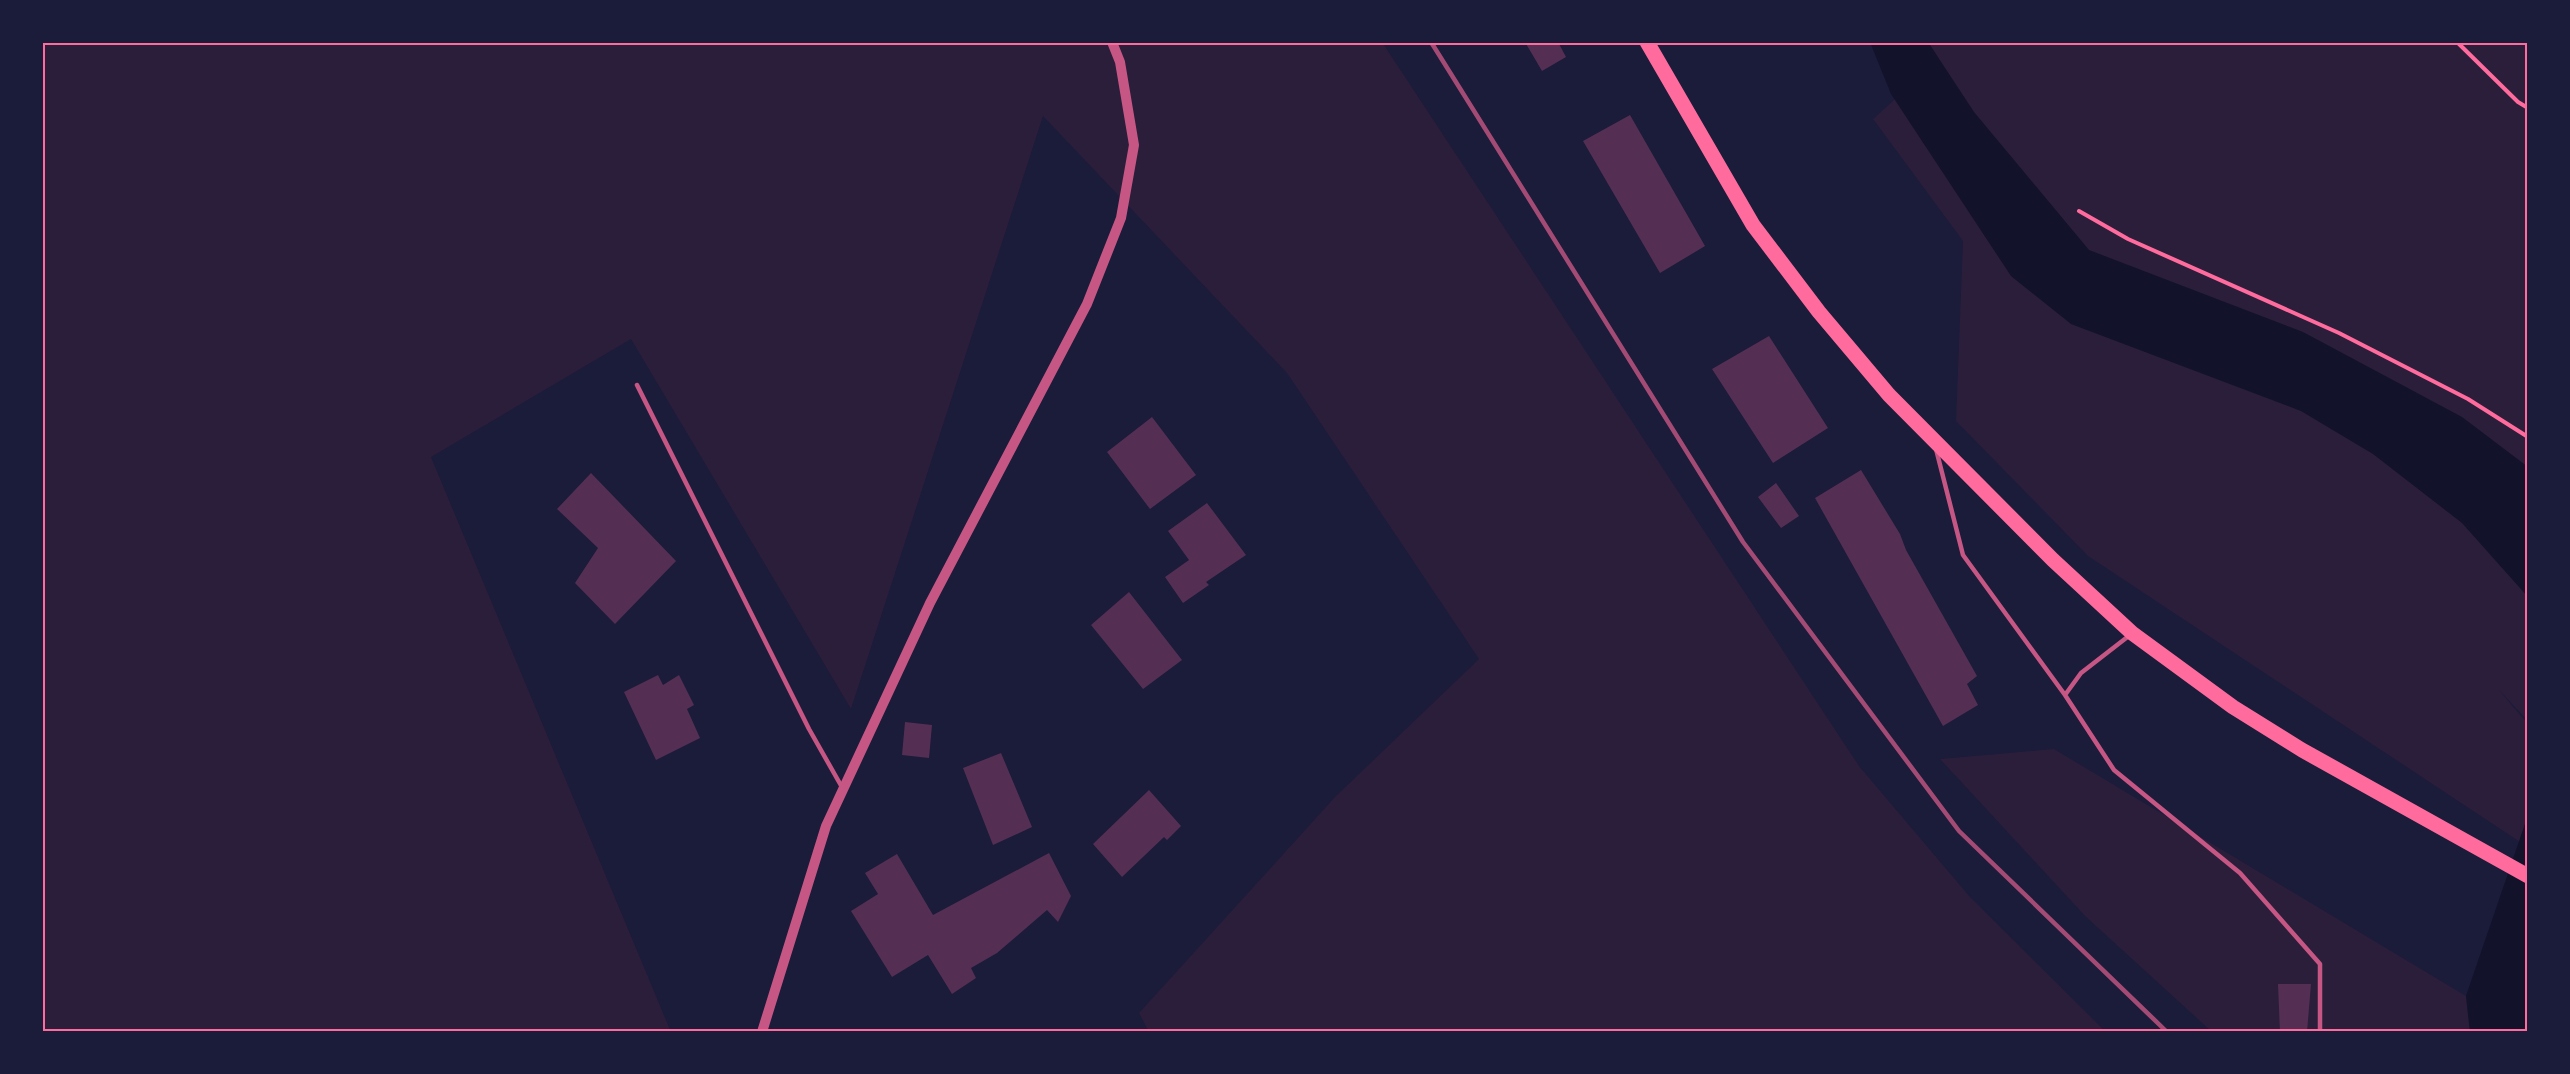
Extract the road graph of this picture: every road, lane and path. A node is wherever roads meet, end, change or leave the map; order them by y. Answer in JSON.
{"nodes":[{"id":1,"x":1112,"y":42,"type":"edge"},
{"id":2,"x":1647,"y":42,"type":"edge"},
{"id":3,"x":2457,"y":42,"type":"edge"},
{"id":4,"x":2528,"y":108,"type":"edge"},
{"id":5,"x":2079,"y":211,"type":"dead end"},
{"id":6,"x":637,"y":385,"type":"dead end"},
{"id":7,"x":2528,"y":437,"type":"edge"},
{"id":8,"x":1934,"y":439,"type":"junction"},
{"id":9,"x":2132,"y":633,"type":"junction"},
{"id":10,"x":2065,"y":695,"type":"junction"},
{"id":11,"x":843,"y":789,"type":"junction"},
{"id":12,"x":2528,"y":876,"type":"edge"},
{"id":13,"x":762,"y":1032,"type":"edge"},
{"id":14,"x":2319,"y":1032,"type":"edge"}],
"edges":[{"from":1,"to":11,"type":"street"},
{"from":2,"to":8,"type":"main road"},
{"from":3,"to":4,"type":"path"},
{"from":5,"to":7,"type":"path"},
{"from":6,"to":11,"type":"lane"},
{"from":8,"to":9,"type":"main road"},
{"from":8,"to":10,"type":"lane"},
{"from":9,"to":10,"type":"lane"},
{"from":9,"to":12,"type":"main road"},
{"from":10,"to":14,"type":"lane"},
{"from":11,"to":13,"type":"street"}]}
